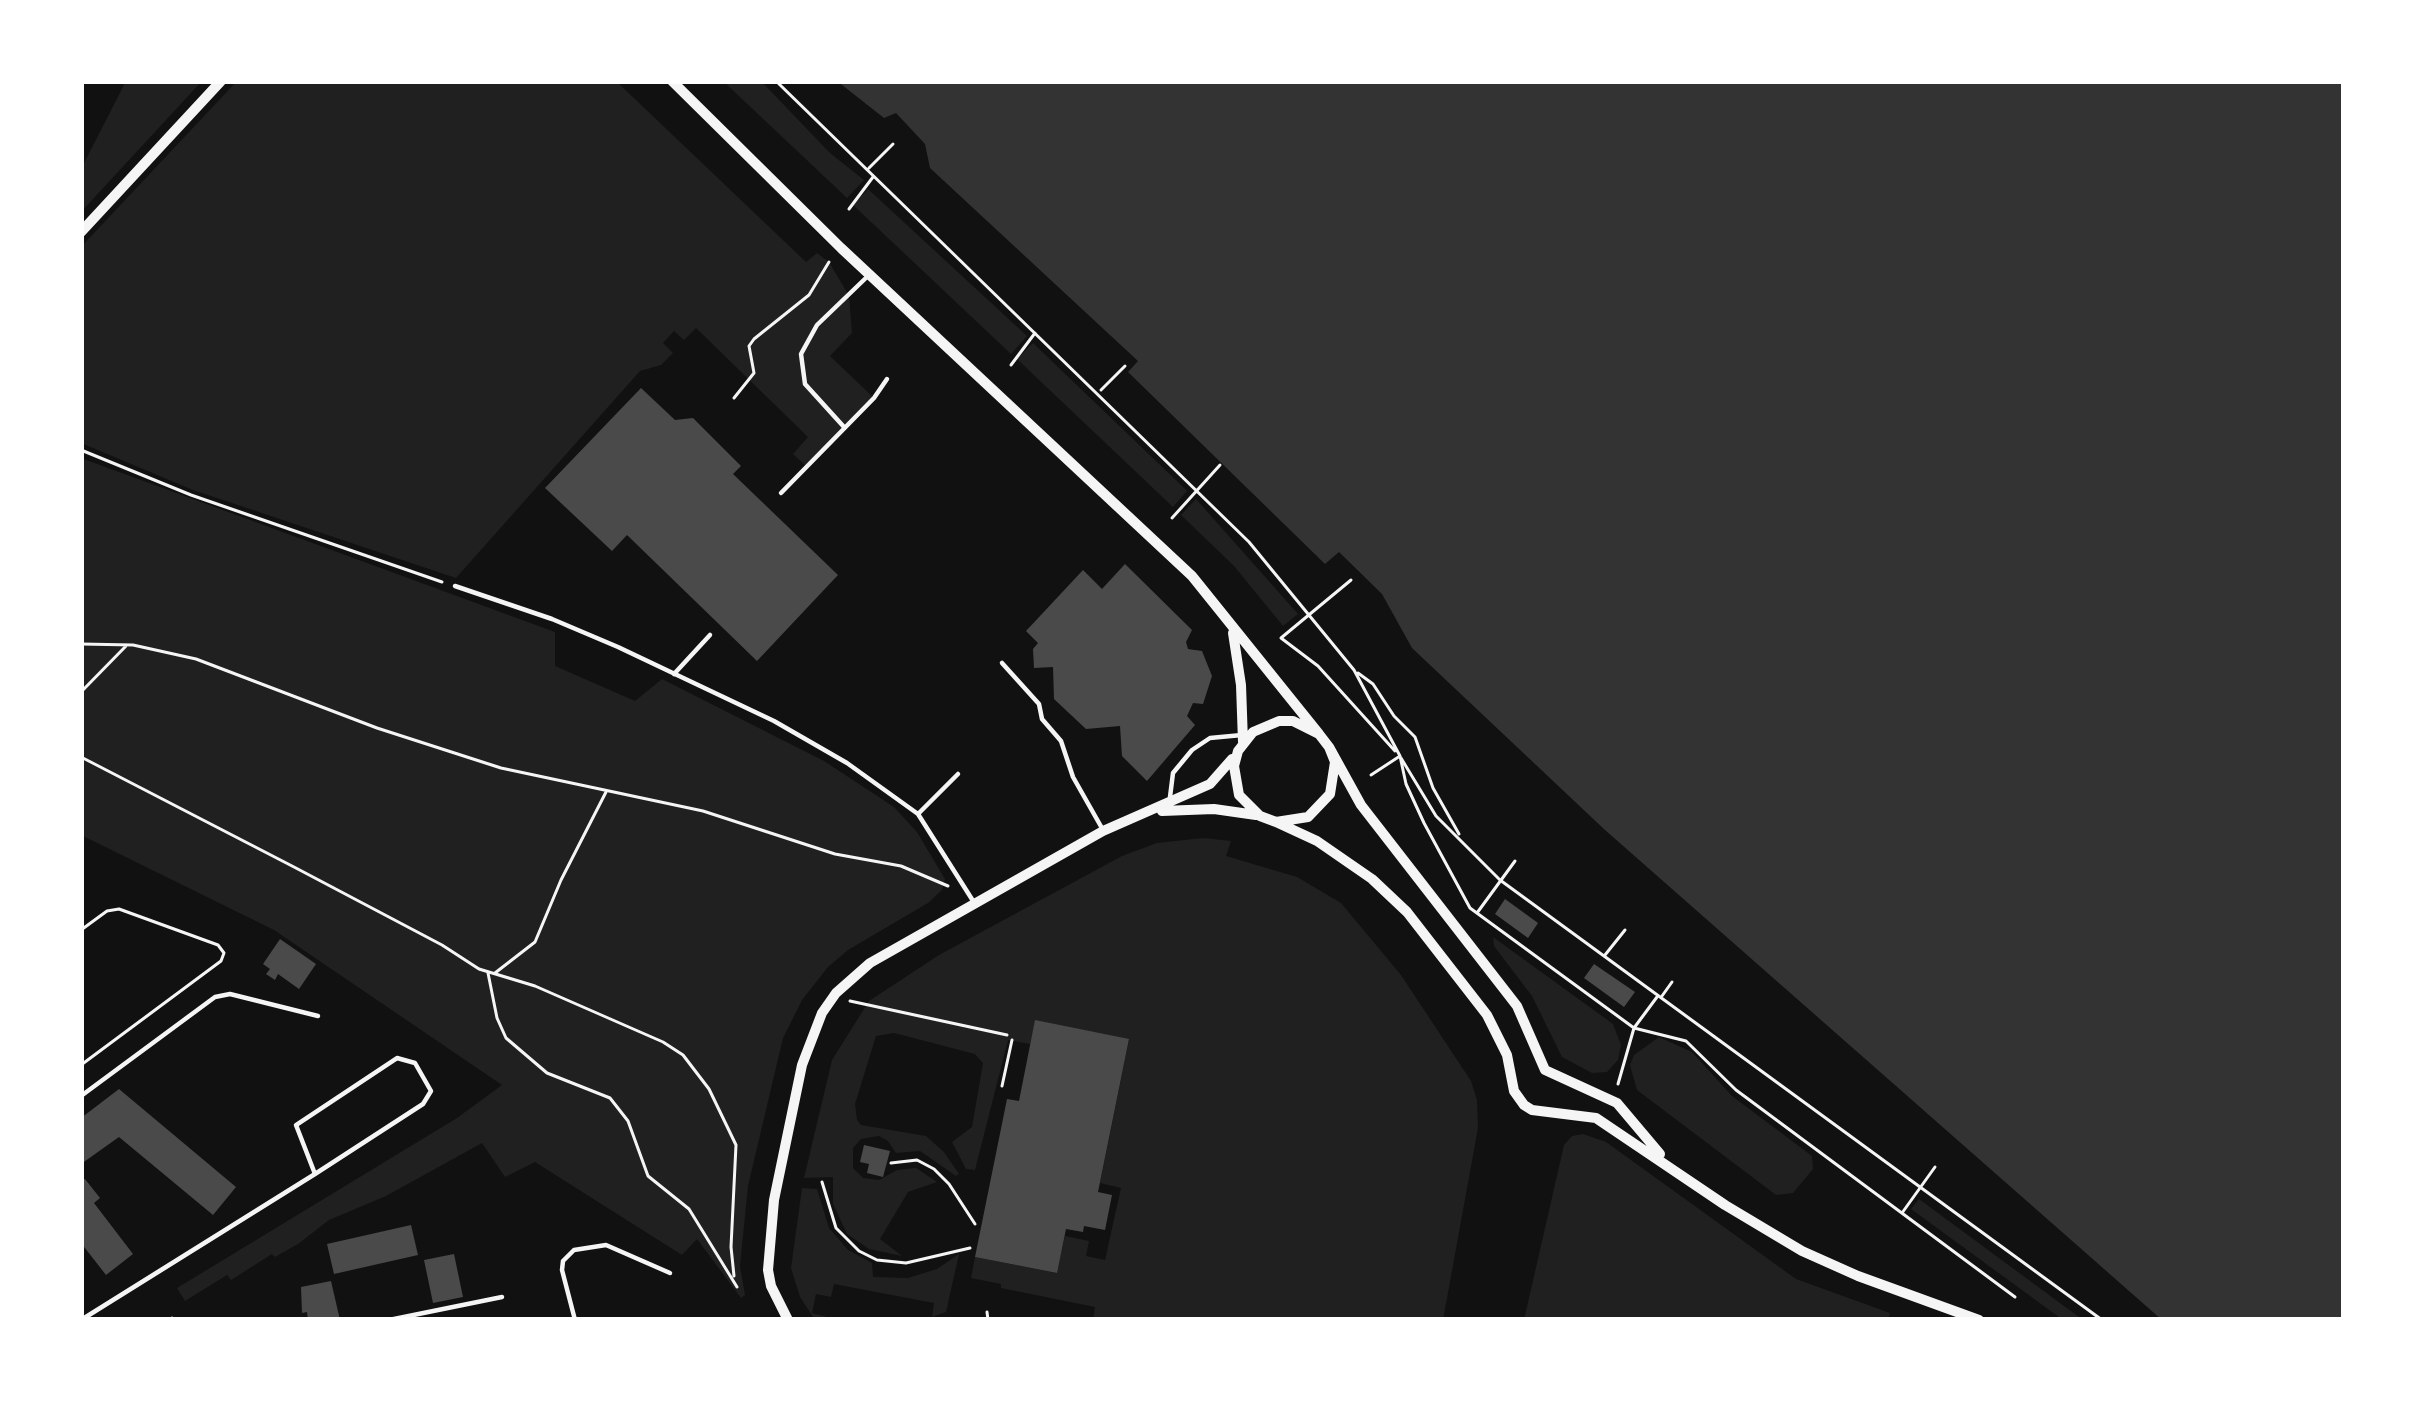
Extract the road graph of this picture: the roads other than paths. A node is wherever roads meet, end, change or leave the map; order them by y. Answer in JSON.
{"nodes":[{"id":1,"x":221,"y":81,"type":"edge"},
{"id":2,"x":672,"y":81,"type":"edge"},
{"id":3,"x":81,"y":232,"type":"edge"},
{"id":4,"x":869,"y":274,"type":"junction"},
{"id":5,"x":886,"y":379,"type":"dead end"},
{"id":6,"x":844,"y":428,"type":"junction"},
{"id":7,"x":781,"y":494,"type":"dead end"},
{"id":8,"x":455,"y":586,"type":"road end"},
{"id":9,"x":1232,"y":630,"type":"junction"},
{"id":10,"x":710,"y":635,"type":"dead end"},
{"id":11,"x":1002,"y":663,"type":"dead end"},
{"id":12,"x":674,"y":674,"type":"junction"},
{"id":13,"x":1319,"y":734,"type":"junction"},
{"id":14,"x":1244,"y":740,"type":"junction"},
{"id":15,"x":1329,"y":747,"type":"junction"},
{"id":16,"x":958,"y":774,"type":"dead end"},
{"id":17,"x":1171,"y":803,"type":"junction"},
{"id":18,"x":1150,"y":813,"type":"junction"},
{"id":19,"x":918,"y":814,"type":"junction"},
{"id":20,"x":1260,"y":816,"type":"junction"},
{"id":21,"x":1276,"y":822,"type":"junction"},
{"id":22,"x":1103,"y":831,"type":"junction"},
{"id":23,"x":975,"y":904,"type":"junction"},
{"id":24,"x":318,"y":1016,"type":"dead end"},
{"id":25,"x":81,"y":1096,"type":"edge"},
{"id":26,"x":1665,"y":1162,"type":"junction"},
{"id":27,"x":315,"y":1174,"type":"junction"},
{"id":28,"x":670,"y":1273,"type":"dead end"},
{"id":29,"x":502,"y":1297,"type":"dead end"},
{"id":30,"x":81,"y":1320,"type":"edge"},
{"id":31,"x":389,"y":1320,"type":"edge"},
{"id":32,"x":575,"y":1320,"type":"edge"},
{"id":33,"x":788,"y":1320,"type":"edge"},
{"id":34,"x":1979,"y":1320,"type":"edge"}],
"edges":[{"from":1,"to":3,"type":"street"},
{"from":2,"to":4,"type":"street"},
{"from":4,"to":6,"type":"lane"},
{"from":4,"to":9,"type":"street"},
{"from":5,"to":6,"type":"lane"},
{"from":6,"to":7,"type":"lane"},
{"from":8,"to":12,"type":"lane"},
{"from":9,"to":13,"type":"street"},
{"from":9,"to":14,"type":"street"},
{"from":10,"to":12,"type":"lane"},
{"from":11,"to":22,"type":"lane"},
{"from":12,"to":19,"type":"lane"},
{"from":13,"to":14,"type":"street"},
{"from":13,"to":15,"type":"street"},
{"from":14,"to":17,"type":"street"},
{"from":14,"to":17,"type":"lane"},
{"from":14,"to":20,"type":"street"},
{"from":15,"to":21,"type":"street"},
{"from":15,"to":26,"type":"street"},
{"from":16,"to":19,"type":"lane"},
{"from":17,"to":18,"type":"street"},
{"from":18,"to":20,"type":"street"},
{"from":18,"to":22,"type":"street"},
{"from":19,"to":23,"type":"lane"},
{"from":20,"to":21,"type":"street"},
{"from":21,"to":26,"type":"street"},
{"from":22,"to":23,"type":"street"},
{"from":23,"to":33,"type":"street"},
{"from":24,"to":25,"type":"lane"},
{"from":26,"to":34,"type":"street"},
{"from":27,"to":27,"type":"lane"},
{"from":27,"to":30,"type":"lane"},
{"from":28,"to":32,"type":"lane"},
{"from":29,"to":31,"type":"lane"}]}
